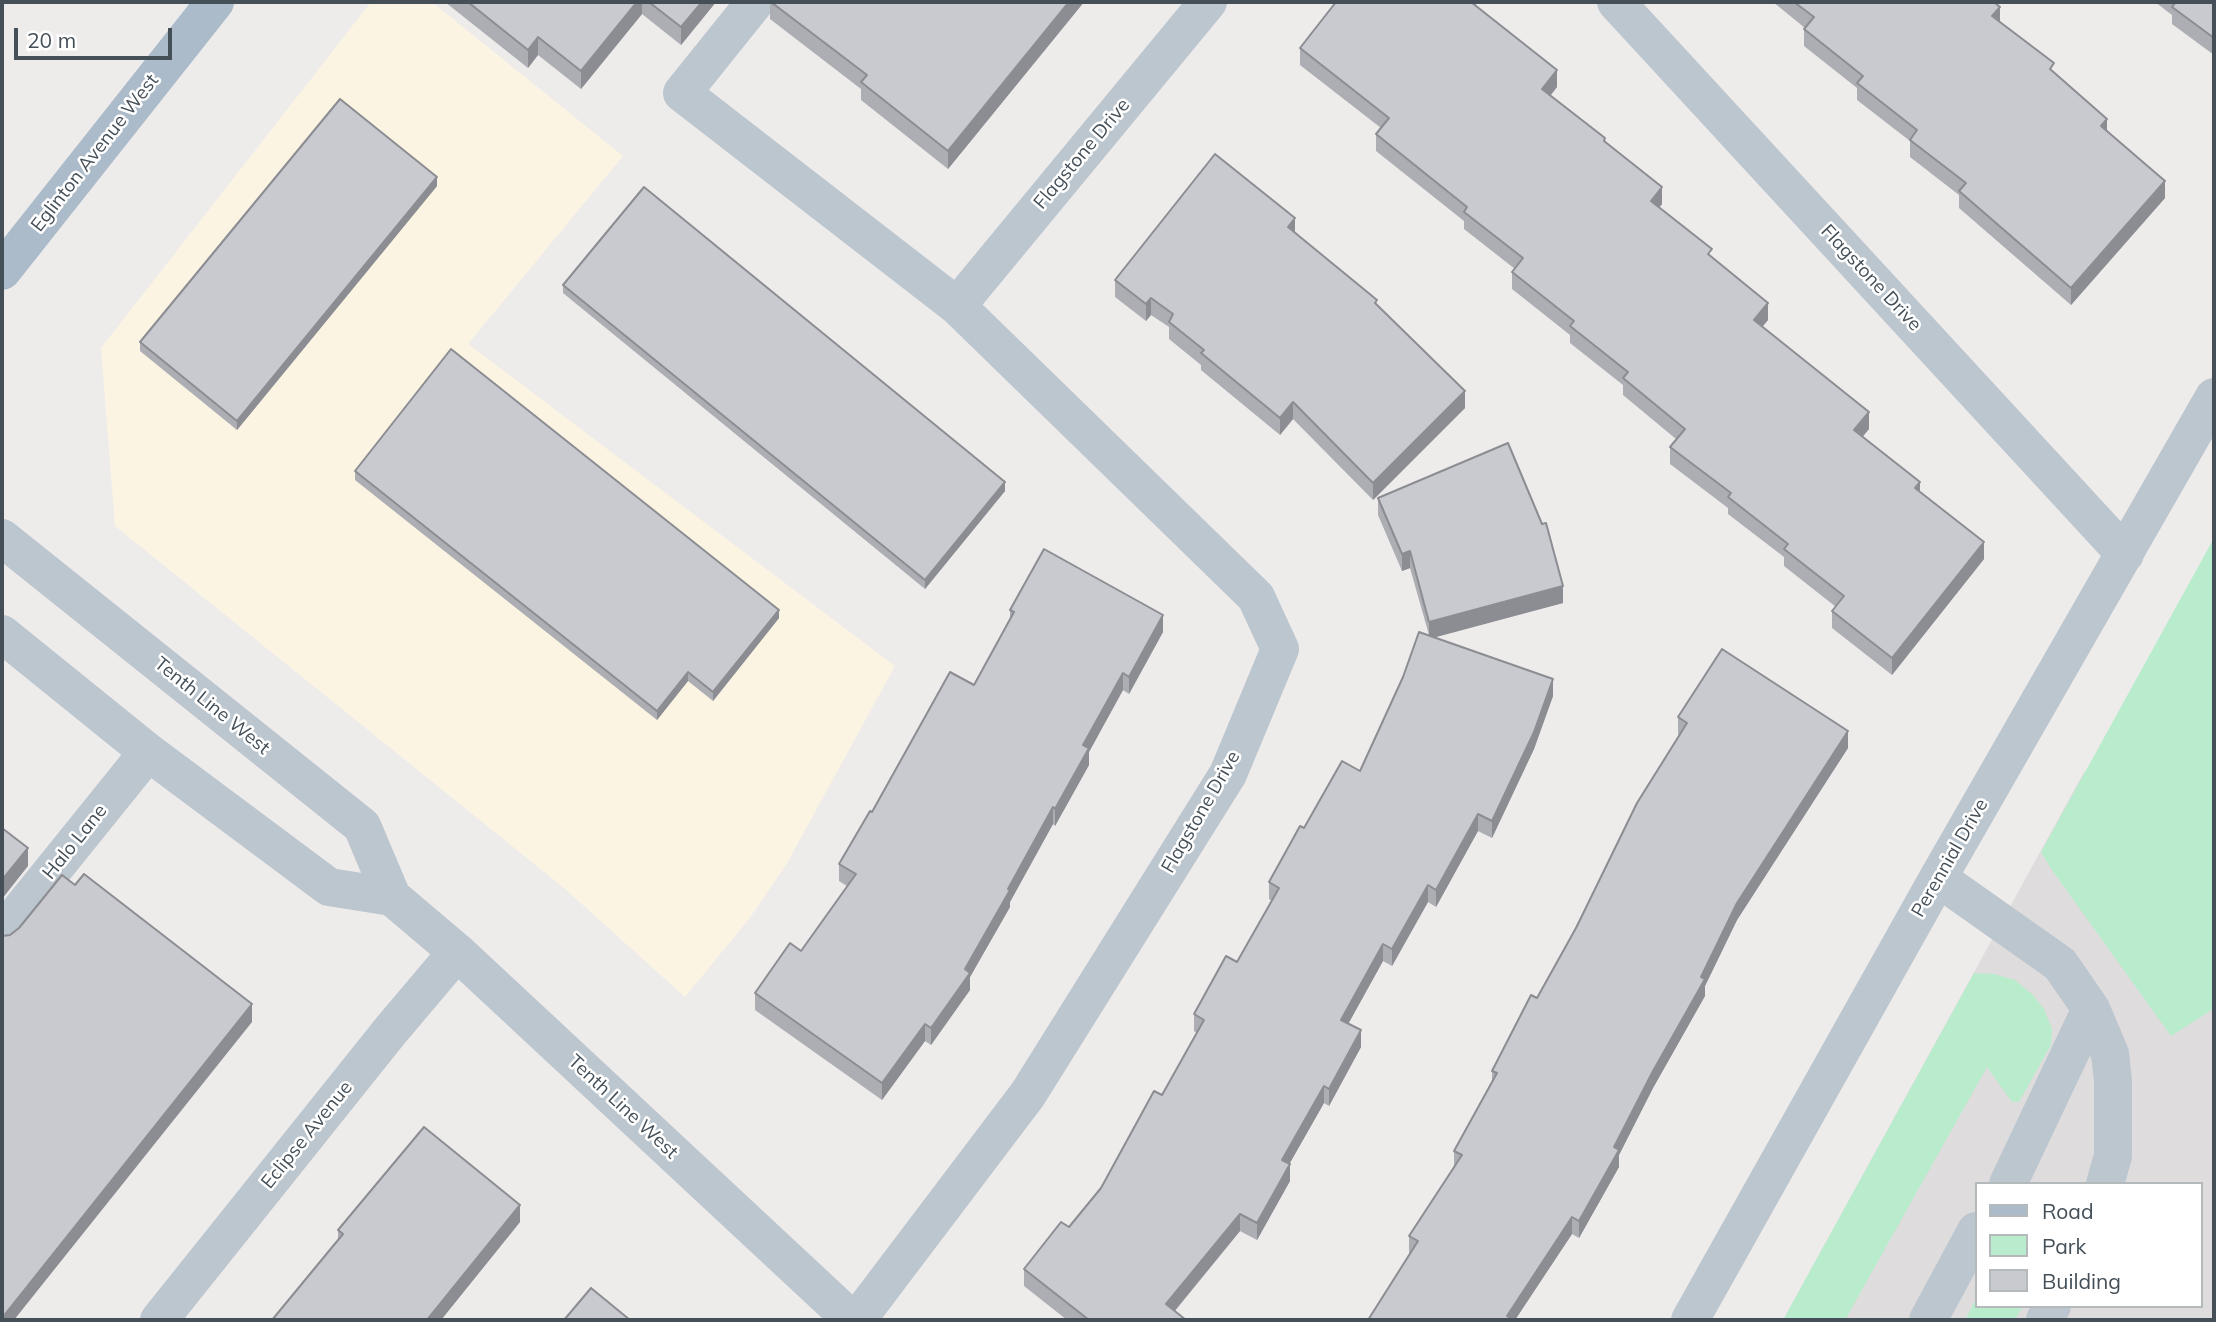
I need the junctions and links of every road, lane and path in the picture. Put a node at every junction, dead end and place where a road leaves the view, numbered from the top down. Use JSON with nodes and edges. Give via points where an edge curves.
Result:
{"nodes":[{"id":1,"x":215,"y":2,"type":"edge"},
{"id":2,"x":755,"y":2,"type":"edge"},
{"id":3,"x":1208,"y":2,"type":"edge"},
{"id":4,"x":1616,"y":2,"type":"edge"},
{"id":5,"x":2,"y":271,"type":"edge"},
{"id":6,"x":957,"y":306,"type":"junction"},
{"id":7,"x":2214,"y":397,"type":"edge"},
{"id":8,"x":2,"y":538,"type":"edge"},
{"id":9,"x":2125,"y":554,"type":"junction"},
{"id":10,"x":2,"y":634,"type":"edge"},
{"id":11,"x":148,"y":752,"type":"junction"},
{"id":12,"x":1938,"y":878,"type":"junction"},
{"id":13,"x":392,"y":897,"type":"junction"},
{"id":14,"x":2,"y":933,"type":"edge"},
{"id":15,"x":457,"y":952,"type":"junction"},
{"id":16,"x":2091,"y":1009,"type":"junction"},
{"id":17,"x":2009,"y":1182,"type":"edge"},
{"id":18,"x":2106,"y":1182,"type":"edge"},
{"id":19,"x":1974,"y":1235,"type":"edge"},
{"id":20,"x":159,"y":1320,"type":"edge"},
{"id":21,"x":855,"y":1320,"type":"edge"},
{"id":22,"x":1689,"y":1320,"type":"edge"},
{"id":23,"x":1928,"y":1320,"type":"edge"}],
"edges":[{"from":1,"to":5,"type":"main road","name":"Eglinton Avenue West"},
{"from":2,"to":6,"type":"street","name":"Flagstone Drive","via":[[682,93]]},
{"from":3,"to":6,"type":"street","name":"Flagstone Drive"},
{"from":4,"to":9,"type":"street","name":"Flagstone Drive"},
{"from":6,"to":21,"type":"street","name":"Flagstone Drive","via":[[1256,597],[1280,649],[1228,774],[1028,1094]]},
{"from":7,"to":9,"type":"street","name":"Perennial Drive"},
{"from":8,"to":13,"type":"street","name":"Tenth Line West","via":[[362,826]]},
{"from":9,"to":12,"type":"street","name":"Perennial Drive"},
{"from":10,"to":11,"type":"street"},
{"from":11,"to":13,"type":"street","via":[[329,887]]},
{"from":11,"to":14,"type":"street","name":"Halo Lane"},
{"from":12,"to":16,"type":"street","via":[[2060,964]]},
{"from":12,"to":22,"type":"street","name":"Perennial Drive"},
{"from":13,"to":15,"type":"street","name":"Tenth Line West"},
{"from":15,"to":20,"type":"street","name":"Eclipse Avenue"},
{"from":15,"to":21,"type":"street","name":"Tenth Line West"},
{"from":16,"to":17,"type":"street"},
{"from":16,"to":18,"type":"street","via":[[2110,1054],[2113,1081],[2113,1156]]},
{"from":19,"to":23,"type":"street"}]}
